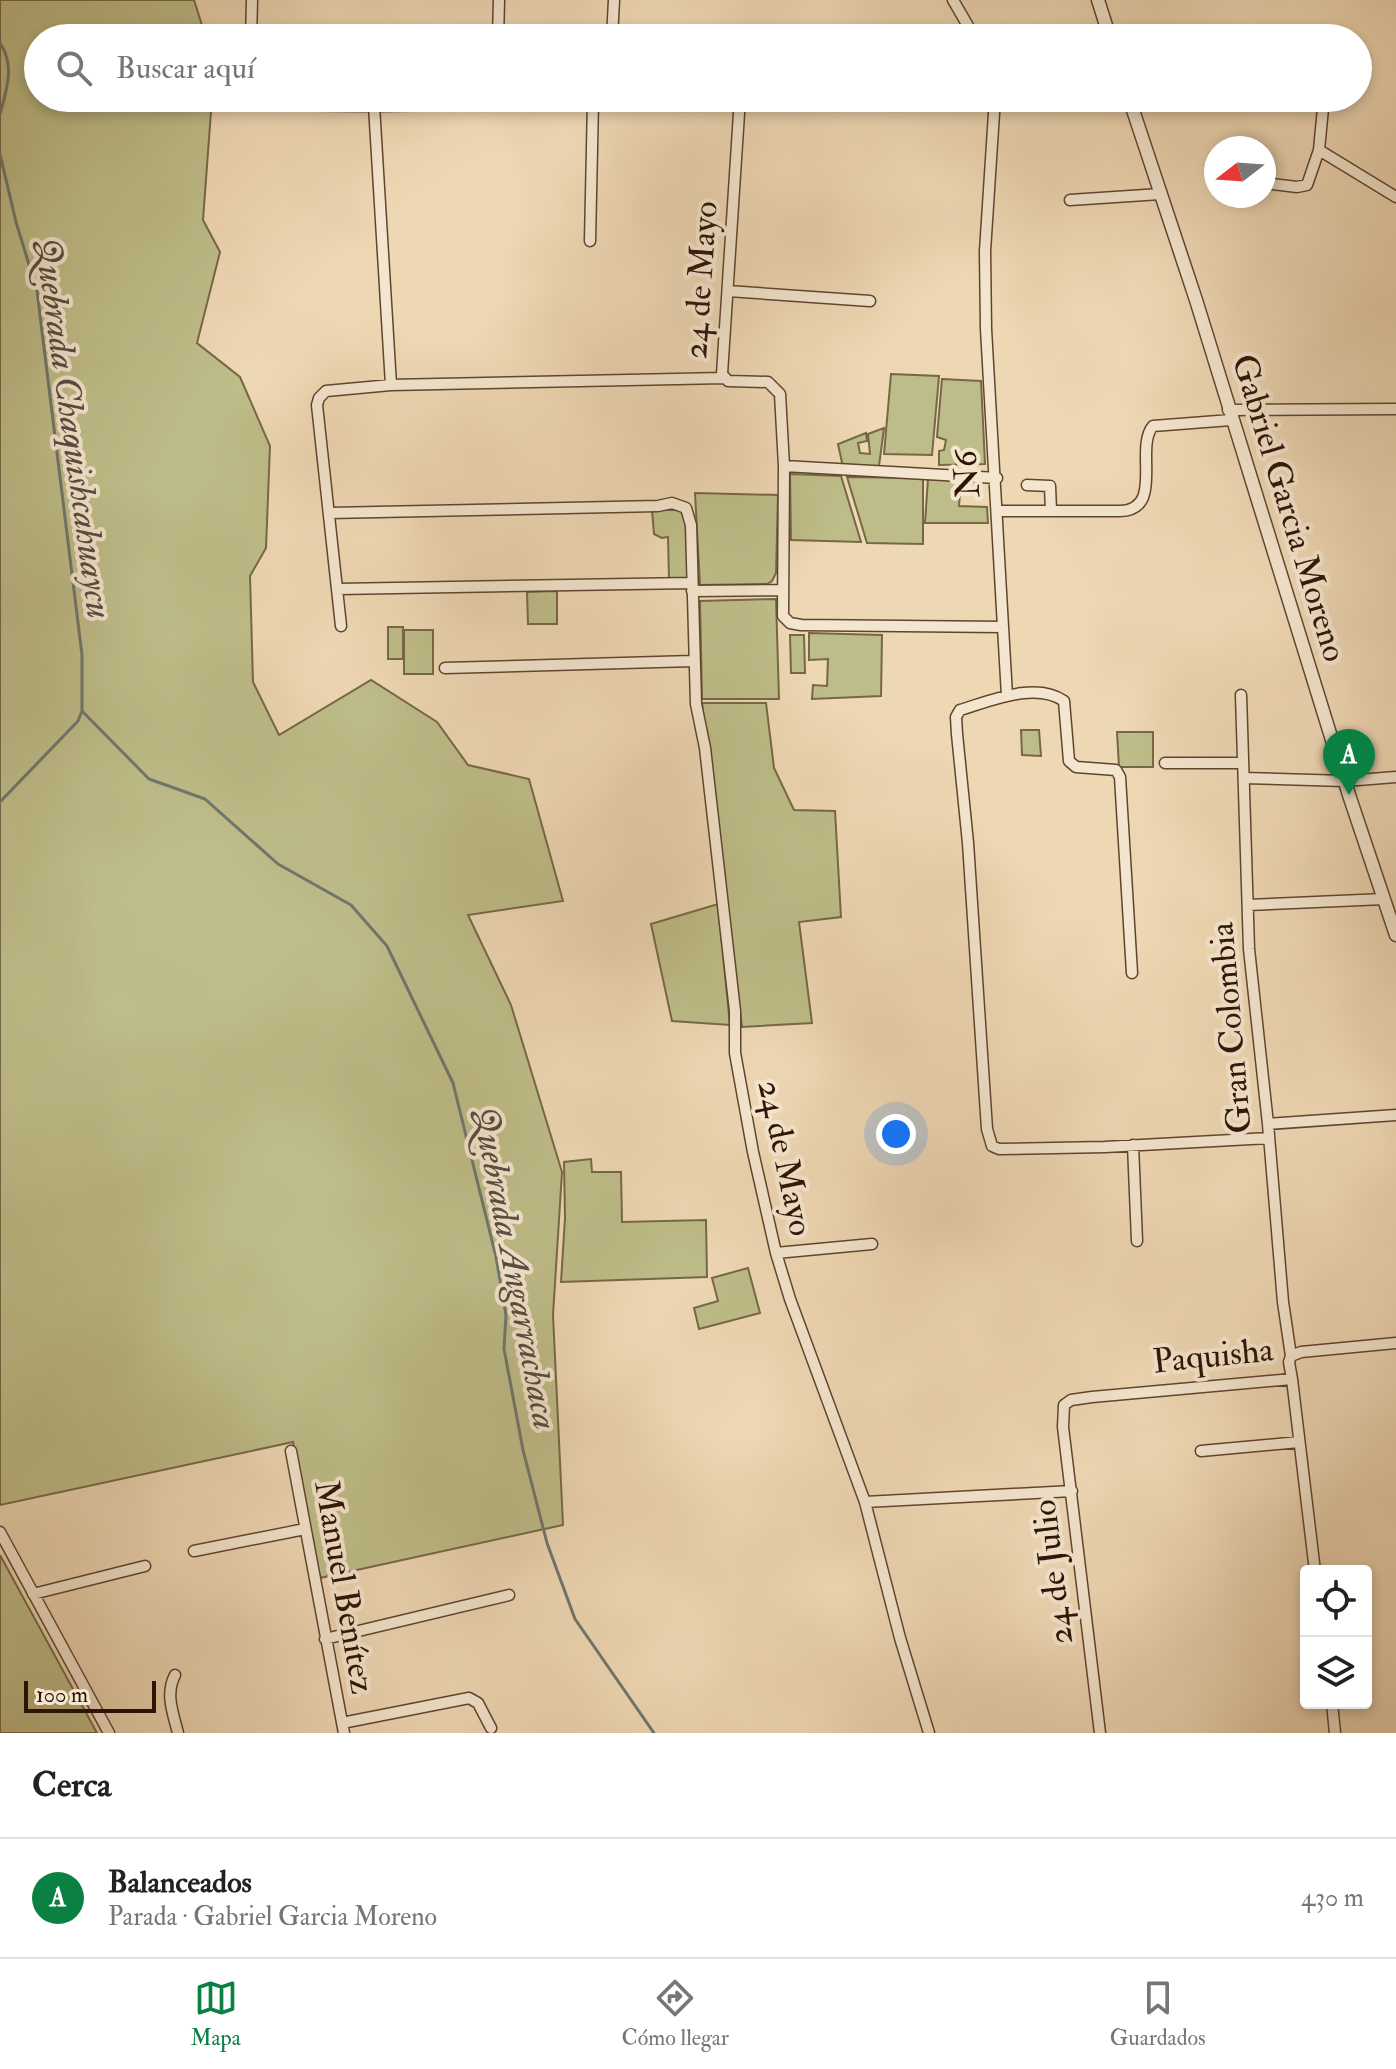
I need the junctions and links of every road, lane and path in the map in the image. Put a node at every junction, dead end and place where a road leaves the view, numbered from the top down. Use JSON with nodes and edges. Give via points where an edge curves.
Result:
{"nodes":[{"id":1,"x":252,"y":0,"type":"edge"},
{"id":2,"x":499,"y":0,"type":"edge"},
{"id":3,"x":614,"y":0,"type":"edge"},
{"id":4,"x":953,"y":0,"type":"edge"},
{"id":5,"x":1098,"y":0,"type":"edge"},
{"id":6,"x":251,"y":24,"type":"edge"},
{"id":7,"x":498,"y":24,"type":"edge"},
{"id":8,"x":613,"y":24,"type":"edge"},
{"id":9,"x":967,"y":24,"type":"edge"},
{"id":10,"x":1106,"y":24,"type":"edge"},
{"id":11,"x":374,"y":112,"type":"edge"},
{"id":12,"x":593,"y":112,"type":"edge"},
{"id":13,"x":739,"y":112,"type":"edge"},
{"id":14,"x":994,"y":112,"type":"edge"},
{"id":15,"x":1134,"y":112,"type":"edge"},
{"id":16,"x":1323,"y":112,"type":"edge"},
{"id":17,"x":1319,"y":150,"type":"junction"},
{"id":18,"x":1276,"y":184,"type":"edge"},
{"id":19,"x":1160,"y":194,"type":"junction"},
{"id":20,"x":1396,"y":197,"type":"edge"},
{"id":21,"x":1070,"y":200,"type":"dead end"},
{"id":22,"x":590,"y":241,"type":"dead end"},
{"id":23,"x":728,"y":291,"type":"junction"},
{"id":24,"x":870,"y":301,"type":"dead end"},
{"id":25,"x":724,"y":378,"type":"junction"},
{"id":26,"x":391,"y":385,"type":"junction"},
{"id":27,"x":1396,"y":409,"type":"edge"},
{"id":28,"x":1229,"y":415,"type":"junction"},
{"id":29,"x":784,"y":466,"type":"junction"},
{"id":30,"x":997,"y":478,"type":"junction"},
{"id":31,"x":1027,"y":485,"type":"dead end"},
{"id":32,"x":998,"y":511,"type":"junction"},
{"id":33,"x":1051,"y":511,"type":"junction"},
{"id":34,"x":329,"y":513,"type":"junction"},
{"id":35,"x":692,"y":583,"type":"junction"},
{"id":36,"x":338,"y":589,"type":"junction"},
{"id":37,"x":782,"y":590,"type":"junction"},
{"id":38,"x":341,"y":626,"type":"dead end"},
{"id":39,"x":1003,"y":627,"type":"junction"},
{"id":40,"x":693,"y":661,"type":"junction"},
{"id":41,"x":445,"y":668,"type":"dead end"},
{"id":42,"x":1241,"y":695,"type":"dead end"},
{"id":43,"x":1007,"y":696,"type":"junction"},
{"id":44,"x":1165,"y":763,"type":"dead end"},
{"id":45,"x":1243,"y":763,"type":"junction"},
{"id":46,"x":1396,"y":777,"type":"edge"},
{"id":47,"x":1244,"y":778,"type":"junction"},
{"id":48,"x":1345,"y":781,"type":"junction"},
{"id":49,"x":1384,"y":899,"type":"junction"},
{"id":50,"x":1248,"y":905,"type":"junction"},
{"id":51,"x":1396,"y":935,"type":"edge"},
{"id":52,"x":1132,"y":973,"type":"dead end"},
{"id":53,"x":1396,"y":1115,"type":"edge"},
{"id":54,"x":1268,"y":1124,"type":"junction"},
{"id":55,"x":1269,"y":1138,"type":"junction"},
{"id":56,"x":1133,"y":1145,"type":"junction"},
{"id":57,"x":1137,"y":1241,"type":"dead end"},
{"id":58,"x":872,"y":1244,"type":"dead end"},
{"id":59,"x":776,"y":1253,"type":"junction"},
{"id":60,"x":1396,"y":1343,"type":"edge"},
{"id":61,"x":1291,"y":1356,"type":"junction"},
{"id":62,"x":1292,"y":1379,"type":"junction"},
{"id":63,"x":1064,"y":1405,"type":"joint"},
{"id":64,"x":1299,"y":1442,"type":"junction"},
{"id":65,"x":291,"y":1451,"type":"dead end"},
{"id":66,"x":1201,"y":1451,"type":"dead end"},
{"id":67,"x":1072,"y":1491,"type":"junction"},
{"id":68,"x":865,"y":1502,"type":"junction"},
{"id":69,"x":305,"y":1529,"type":"junction"},
{"id":70,"x":0,"y":1532,"type":"edge"},
{"id":71,"x":194,"y":1551,"type":"dead end"},
{"id":72,"x":1314,"y":1565,"type":"edge"},
{"id":73,"x":145,"y":1566,"type":"dead end"},
{"id":74,"x":33,"y":1594,"type":"junction"},
{"id":75,"x":509,"y":1595,"type":"dead end"},
{"id":76,"x":325,"y":1639,"type":"junction"},
{"id":77,"x":175,"y":1675,"type":"dead end"},
{"id":78,"x":1333,"y":1709,"type":"edge"},
{"id":79,"x":343,"y":1728,"type":"edge"},
{"id":80,"x":491,"y":1728,"type":"dead end"},
{"id":81,"x":109,"y":1733,"type":"edge"},
{"id":82,"x":178,"y":1733,"type":"edge"},
{"id":83,"x":929,"y":1733,"type":"edge"},
{"id":84,"x":1100,"y":1733,"type":"edge"},
{"id":85,"x":1335,"y":1733,"type":"edge"}],
"edges":[{"from":1,"to":6,"type":"street"},
{"from":2,"to":7,"type":"street"},
{"from":3,"to":8,"type":"street"},
{"from":4,"to":9,"type":"street"},
{"from":5,"to":10,"type":"street"},
{"from":11,"to":26,"type":"street"},
{"from":12,"to":22,"type":"street"},
{"from":13,"to":23,"type":"street","name":"24 de Mayo"},
{"from":14,"to":30,"type":"street","name":"N6","via":[[985,251]]},
{"from":15,"to":19,"type":"street","name":"Gabriel Garcia Moreno"},
{"from":16,"to":17,"type":"street"},
{"from":17,"to":18,"type":"street","via":[[1307,185]]},
{"from":17,"to":20,"type":"street"},
{"from":19,"to":21,"type":"street"},
{"from":19,"to":28,"type":"street","name":"Gabriel Garcia Moreno"},
{"from":23,"to":24,"type":"street"},
{"from":23,"to":25,"type":"street","name":"24 de Mayo"},
{"from":25,"to":26,"type":"street"},
{"from":25,"to":29,"type":"street","name":"24 de Mayo","via":[[768,382],[778,389]]},
{"from":26,"to":34,"type":"street","via":[[326,391],[319,398]]},
{"from":27,"to":28,"type":"street"},
{"from":28,"to":33,"type":"street","via":[[1153,426],[1147,435],[1143,499],[1133,509]]},
{"from":28,"to":48,"type":"street","name":"Gabriel Garcia Moreno"},
{"from":29,"to":30,"type":"street"},
{"from":29,"to":37,"type":"street"},
{"from":30,"to":32,"type":"street","name":"N6"},
{"from":31,"to":33,"type":"street","via":[[1050,486]]},
{"from":32,"to":33,"type":"street"},
{"from":32,"to":39,"type":"street","name":"N6"},
{"from":34,"to":35,"type":"street","name":"24 de Mayo","via":[[672,503],[686,508],[690,519]]},
{"from":34,"to":36,"type":"street"},
{"from":35,"to":36,"type":"street"},
{"from":35,"to":37,"type":"street"},
{"from":35,"to":40,"type":"street","name":"24 de Mayo"},
{"from":36,"to":38,"type":"street"},
{"from":37,"to":39,"type":"street","via":[[785,619],[801,625]]},
{"from":39,"to":43,"type":"street","name":"N6"},
{"from":40,"to":41,"type":"street"},
{"from":40,"to":59,"type":"street","name":"24 de Mayo","via":[[735,1011],[735,1053]]},
{"from":42,"to":45,"type":"street","name":"Gran Colombia"},
{"from":43,"to":52,"type":"street","via":[[1036,693],[1064,701],[1069,761],[1076,767],[1110,768],[1120,777]]},
{"from":43,"to":56,"type":"street","via":[[960,710],[956,717],[988,1140],[999,1149]]},
{"from":44,"to":45,"type":"street"},
{"from":45,"to":47,"type":"street","name":"Gran Colombia"},
{"from":46,"to":48,"type":"street"},
{"from":47,"to":48,"type":"street"},
{"from":47,"to":50,"type":"street","name":"Gran Colombia"},
{"from":48,"to":49,"type":"street","name":"Gabriel Garcia Moreno"},
{"from":49,"to":50,"type":"street"},
{"from":49,"to":51,"type":"street","name":"Gabriel Garcia Moreno"},
{"from":50,"to":54,"type":"street","name":"Gran Colombia"},
{"from":53,"to":54,"type":"street"},
{"from":54,"to":55,"type":"street","name":"Gran Colombia"},
{"from":55,"to":56,"type":"street"},
{"from":55,"to":61,"type":"street","name":"Gran Colombia"},
{"from":56,"to":57,"type":"street"},
{"from":58,"to":59,"type":"street"},
{"from":59,"to":68,"type":"street","name":"24 de Mayo"},
{"from":60,"to":61,"type":"street","name":"Paquisha"},
{"from":61,"to":62,"type":"street","name":"Paquisha"},
{"from":62,"to":63,"type":"street","name":"Paquisha","via":[[1092,1397]]},
{"from":62,"to":64,"type":"street"},
{"from":63,"to":67,"type":"street","name":"24 de Julio"},
{"from":64,"to":66,"type":"street"},
{"from":64,"to":72,"type":"street"},
{"from":65,"to":69,"type":"street","name":"Manuel Benítez"},
{"from":67,"to":68,"type":"street"},
{"from":67,"to":84,"type":"street","name":"24 de Julio"},
{"from":68,"to":83,"type":"street","name":"24 de Mayo"},
{"from":69,"to":71,"type":"street"},
{"from":69,"to":76,"type":"street","name":"Manuel Benítez"},
{"from":70,"to":74,"type":"street"},
{"from":73,"to":74,"type":"street"},
{"from":74,"to":81,"type":"street"},
{"from":75,"to":76,"type":"street"},
{"from":76,"to":79,"type":"street","name":"Manuel Benítez"},
{"from":77,"to":82,"type":"street","via":[[169,1695]]},
{"from":78,"to":85,"type":"street"},
{"from":79,"to":80,"type":"street","via":[[469,1698],[478,1703]]}]}
